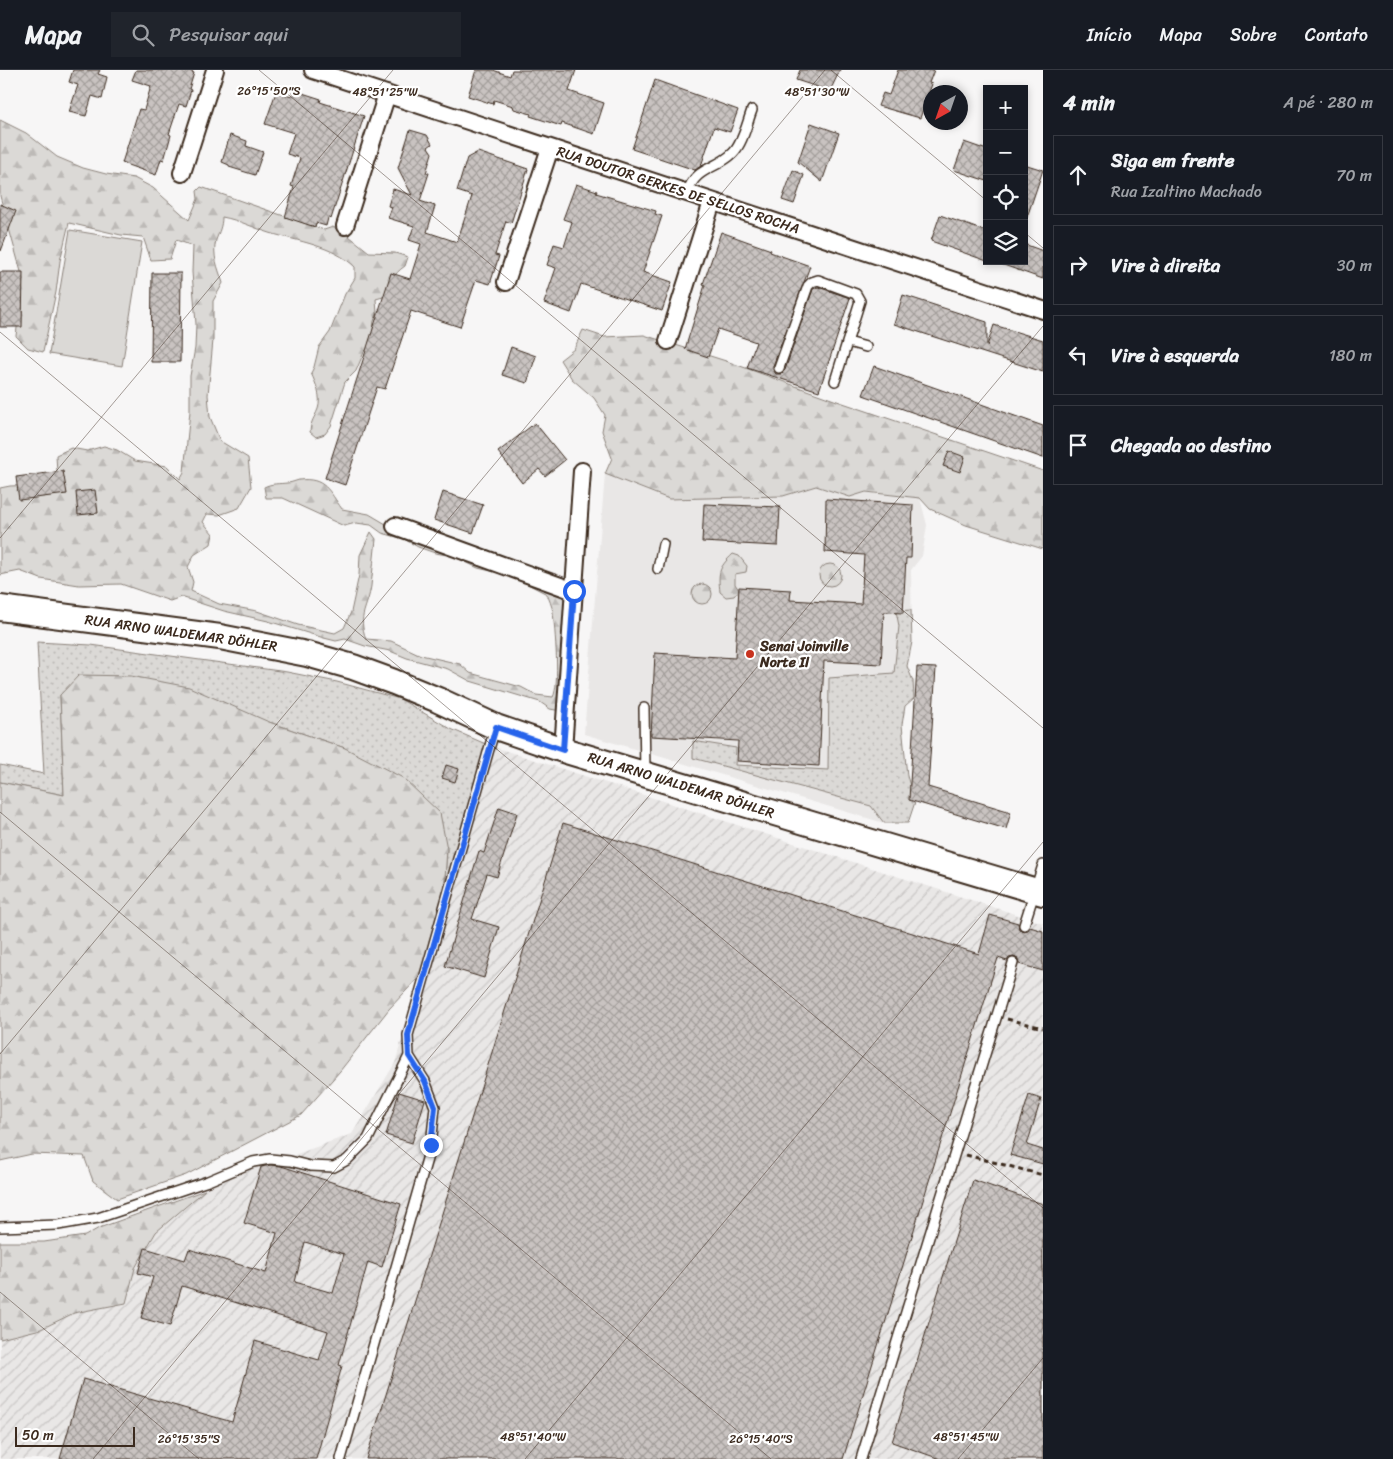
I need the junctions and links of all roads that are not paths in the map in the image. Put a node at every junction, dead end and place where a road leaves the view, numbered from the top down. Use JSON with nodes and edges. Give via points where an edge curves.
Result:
{"nodes":[{"id":1,"x":215,"y":70,"type":"edge"},
{"id":2,"x":313,"y":70,"type":"edge"},
{"id":3,"x":387,"y":94,"type":"junction"},
{"id":4,"x":752,"y":110,"type":"dead end"},
{"id":5,"x":550,"y":148,"type":"junction"},
{"id":6,"x":182,"y":173,"type":"dead end"},
{"id":7,"x":687,"y":193,"type":"junction"},
{"id":8,"x":712,"y":202,"type":"junction"},
{"id":9,"x":345,"y":226,"type":"dead end"},
{"id":10,"x":506,"y":282,"type":"dead end"},
{"id":11,"x":1043,"y":310,"type":"edge"},
{"id":12,"x":668,"y":342,"type":"dead end"},
{"id":13,"x":848,"y":342,"type":"junction"},
{"id":14,"x":866,"y":347,"type":"dead end"},
{"id":15,"x":779,"y":368,"type":"dead end"},
{"id":16,"x":835,"y":380,"type":"dead end"},
{"id":17,"x":582,"y":470,"type":"dead end"},
{"id":18,"x":395,"y":526,"type":"dead end"},
{"id":19,"x":662,"y":544,"type":"dead end"},
{"id":20,"x":658,"y":569,"type":"dead end"},
{"id":21,"x":574,"y":591,"type":"junction"},
{"id":22,"x":0,"y":608,"type":"edge"},
{"id":23,"x":644,"y":708,"type":"dead end"},
{"id":24,"x":496,"y":727,"type":"junction"},
{"id":25,"x":563,"y":750,"type":"junction"},
{"id":26,"x":645,"y":775,"type":"junction"},
{"id":27,"x":1043,"y":864,"type":"edge"},
{"id":28,"x":1039,"y":892,"type":"edge"},
{"id":29,"x":1024,"y":925,"type":"dead end"},
{"id":30,"x":1013,"y":962,"type":"dead end"},
{"id":31,"x":409,"y":1056,"type":"junction"},
{"id":32,"x":0,"y":1227,"type":"edge"},
{"id":33,"x":341,"y":1459,"type":"edge"},
{"id":34,"x":861,"y":1459,"type":"edge"}],
"edges":[{"from":1,"to":6,"type":"street"},
{"from":2,"to":3,"type":"street","name":"RUA DOUTOR GERKES DE SELLOS ROCHA"},
{"from":3,"to":5,"type":"street","name":"RUA DOUTOR GERKES DE SELLOS ROCHA"},
{"from":3,"to":9,"type":"street"},
{"from":4,"to":7,"type":"lane","via":[[734,152],[694,178]]},
{"from":5,"to":7,"type":"street","name":"RUA DOUTOR GERKES DE SELLOS ROCHA"},
{"from":5,"to":10,"type":"street"},
{"from":7,"to":8,"type":"street","name":"RUA DOUTOR GERKES DE SELLOS ROCHA"},
{"from":8,"to":11,"type":"street","name":"RUA DOUTOR GERKES DE SELLOS ROCHA"},
{"from":8,"to":12,"type":"street"},
{"from":13,"to":14,"type":"lane"},
{"from":13,"to":15,"type":"lane","via":[[860,298],[818,280],[812,282]]},
{"from":13,"to":16,"type":"lane"},
{"from":17,"to":21,"type":"street"},
{"from":18,"to":21,"type":"street"},
{"from":19,"to":20,"type":"lane"},
{"from":21,"to":25,"type":"street"},
{"from":22,"to":24,"type":"main road","name":"RUA ARNO WALDEMAR DÖHLER","via":[[220,637],[308,654],[394,682]]},
{"from":23,"to":26,"type":"lane"},
{"from":24,"to":25,"type":"main road","name":"RUA ARNO WALDEMAR DÖHLER"},
{"from":24,"to":31,"type":"lane","via":[[408,1035]]},
{"from":25,"to":26,"type":"main road","name":"RUA ARNO WALDEMAR DÖHLER"},
{"from":26,"to":28,"type":"main road","name":"RUA ARNO WALDEMAR DÖHLER"},
{"from":27,"to":28,"type":"lane"},
{"from":28,"to":29,"type":"lane"},
{"from":30,"to":34,"type":"lane"},
{"from":31,"to":32,"type":"lane","via":[[368,1139],[347,1160],[334,1167],[310,1166],[290,1160],[253,1162],[98,1218],[58,1225]]},
{"from":31,"to":33,"type":"lane","via":[[425,1081],[435,1107],[431,1145]]}]}
